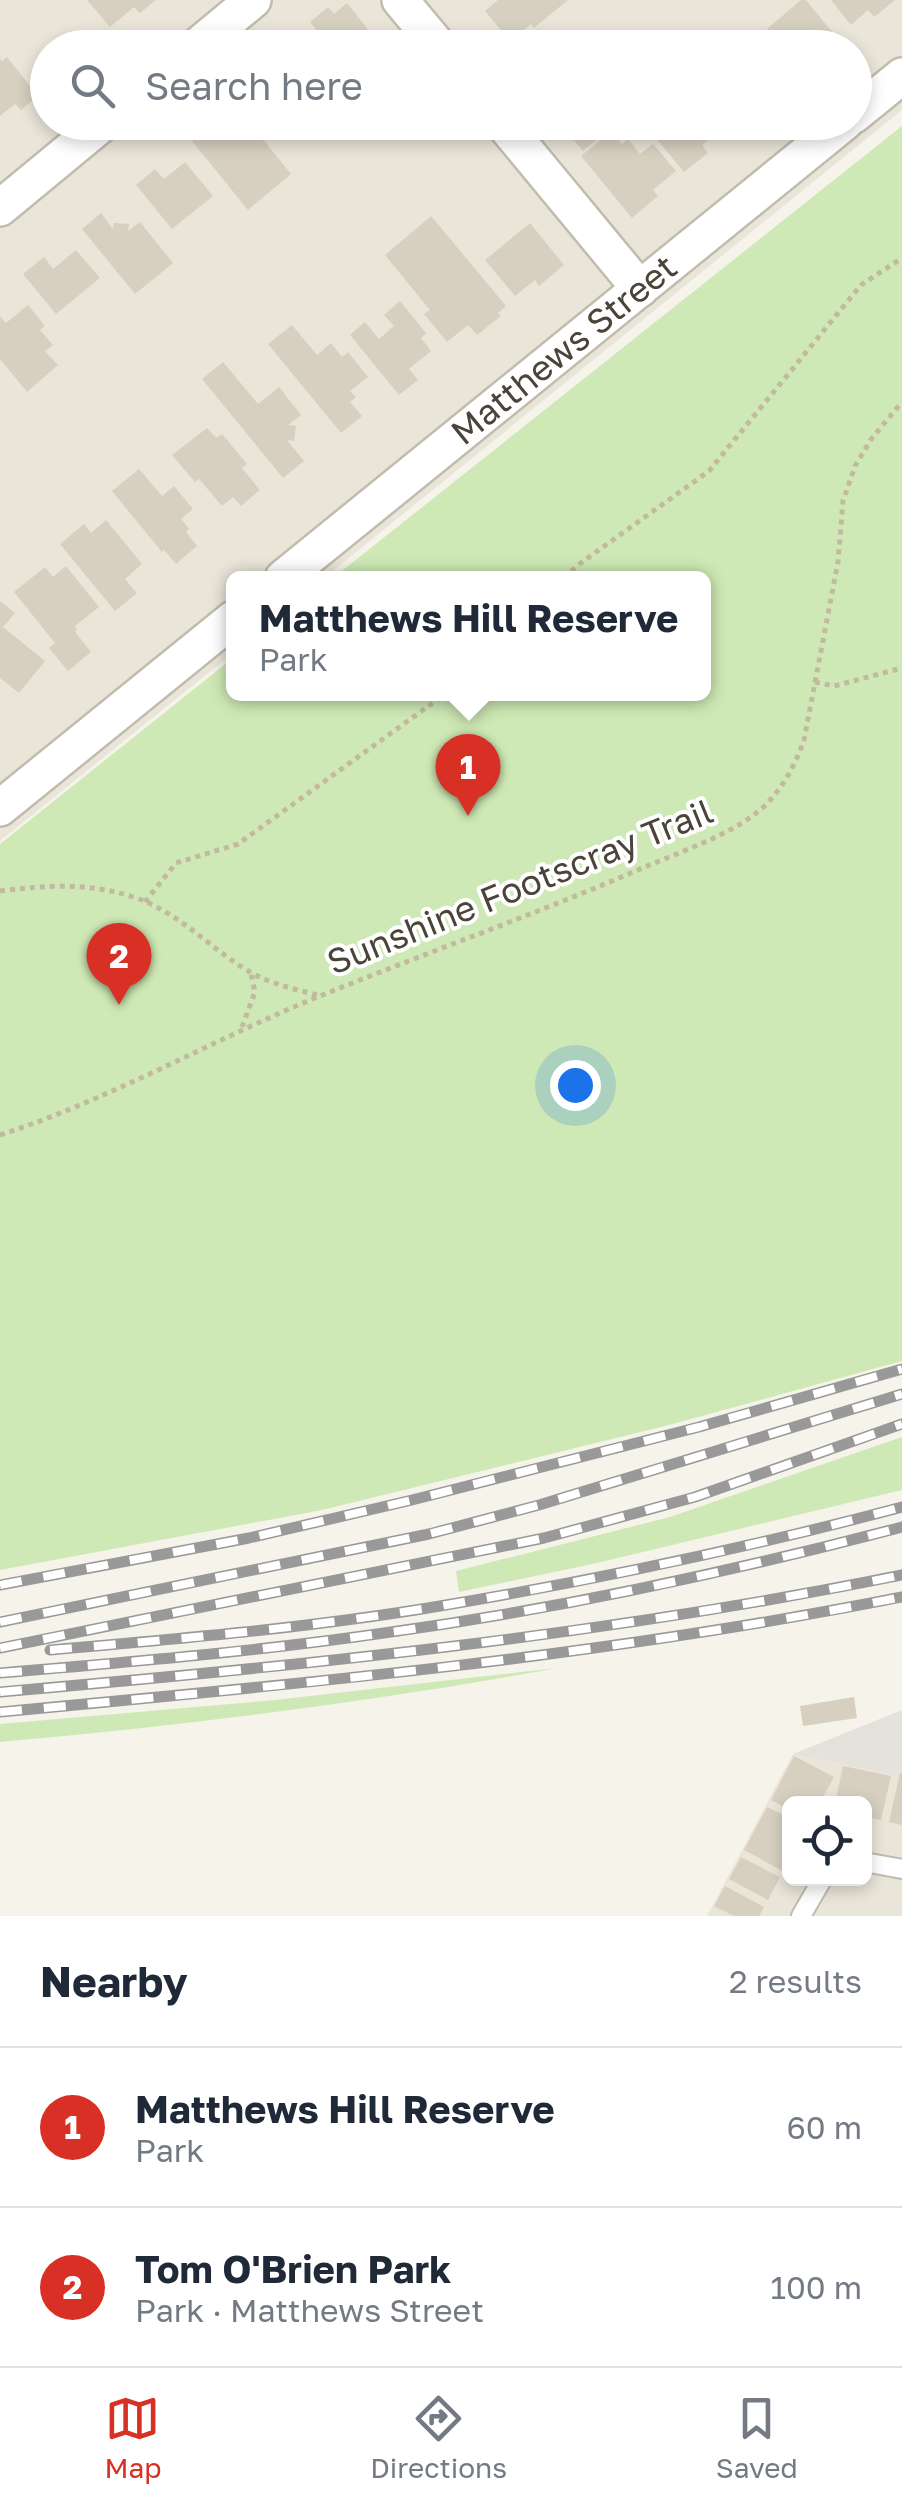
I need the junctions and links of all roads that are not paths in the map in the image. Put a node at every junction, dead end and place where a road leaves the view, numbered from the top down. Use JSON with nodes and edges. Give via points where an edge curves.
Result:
{"nodes":[{"id":1,"x":253,"y":0,"type":"edge"},
{"id":2,"x":400,"y":0,"type":"edge"},
{"id":3,"x":217,"y":30,"type":"edge"},
{"id":4,"x":425,"y":30,"type":"edge"},
{"id":5,"x":902,"y":76,"type":"edge"},
{"id":6,"x":872,"y":100,"type":"edge"},
{"id":7,"x":82,"y":140,"type":"edge"},
{"id":8,"x":517,"y":140,"type":"edge"},
{"id":9,"x":823,"y":140,"type":"edge"},
{"id":10,"x":0,"y":208,"type":"edge"},
{"id":11,"x":640,"y":289,"type":"junction"},
{"id":12,"x":293,"y":571,"type":"edge"},
{"id":13,"x":226,"y":625,"type":"edge"},
{"id":14,"x":0,"y":808,"type":"edge"},
{"id":15,"x":872,"y":1863,"type":"edge"},
{"id":16,"x":902,"y":1869,"type":"edge"},
{"id":17,"x":818,"y":1886,"type":"edge"},
{"id":18,"x":801,"y":1916,"type":"edge"}],
"edges":[{"from":1,"to":3,"type":"street"},
{"from":2,"to":4,"type":"street"},
{"from":5,"to":6,"type":"street"},
{"from":7,"to":10,"type":"street"},
{"from":8,"to":11,"type":"street"},
{"from":9,"to":11,"type":"street","name":"Matthews Street"},
{"from":11,"to":12,"type":"street","name":"Matthews Street"},
{"from":13,"to":14,"type":"street"},
{"from":15,"to":16,"type":"lane"},
{"from":17,"to":18,"type":"lane"}]}
